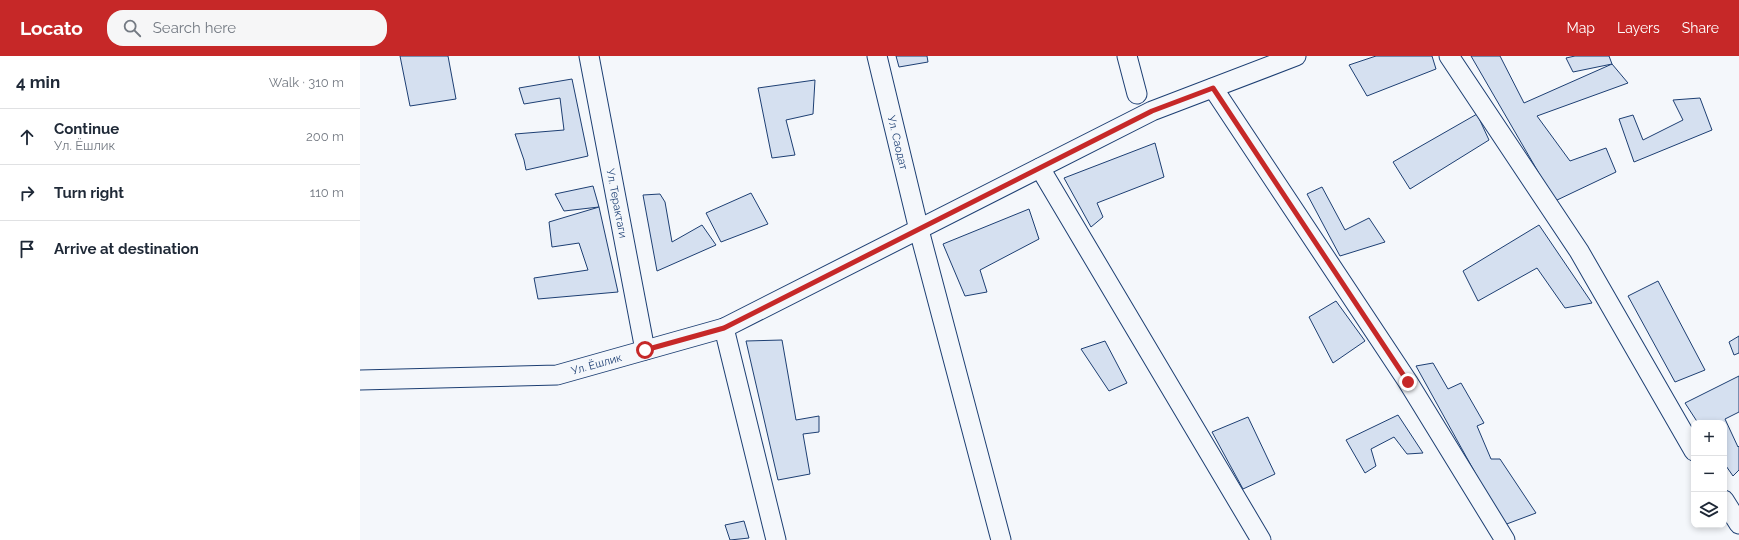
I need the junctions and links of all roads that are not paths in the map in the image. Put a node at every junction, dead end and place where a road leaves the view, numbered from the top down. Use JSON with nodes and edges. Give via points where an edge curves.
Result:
{"nodes":[{"id":1,"x":590,"y":56,"type":"edge"},
{"id":2,"x":877,"y":56,"type":"edge"},
{"id":3,"x":1127,"y":56,"type":"edge"},
{"id":4,"x":1296,"y":56,"type":"edge"},
{"id":5,"x":1449,"y":56,"type":"edge"},
{"id":6,"x":1213,"y":88,"type":"junction"},
{"id":7,"x":1137,"y":94,"type":"dead end"},
{"id":8,"x":1040,"y":168,"type":"junction"},
{"id":9,"x":919,"y":230,"type":"junction"},
{"id":10,"x":724,"y":328,"type":"junction"},
{"id":11,"x":645,"y":350,"type":"junction"},
{"id":12,"x":360,"y":380,"type":"edge"},
{"id":13,"x":1691,"y":446,"type":"edge"},
{"id":14,"x":1727,"y":505,"type":"edge"},
{"id":15,"x":1739,"y":524,"type":"edge"},
{"id":16,"x":776,"y":540,"type":"edge"},
{"id":17,"x":1001,"y":540,"type":"edge"},
{"id":18,"x":1260,"y":540,"type":"edge"},
{"id":19,"x":1505,"y":540,"type":"edge"}],
"edges":[{"from":1,"to":11,"type":"street","name":"Ул. Терактаги"},
{"from":2,"to":9,"type":"street","name":"Ул. Саодат"},
{"from":3,"to":7,"type":"street"},
{"from":4,"to":6,"type":"street","name":"Ул. Ёшлик"},
{"from":5,"to":13,"type":"street","via":[[1579,251]]},
{"from":6,"to":8,"type":"street","name":"Ул. Ёшлик","via":[[1152,111]]},
{"from":6,"to":19,"type":"street","via":[[1404,375]]},
{"from":8,"to":9,"type":"street","name":"Ул. Ёшлик"},
{"from":8,"to":18,"type":"street"},
{"from":9,"to":10,"type":"street","name":"Ул. Ёшлик"},
{"from":9,"to":17,"type":"street","name":"Ул. Саодат"},
{"from":10,"to":11,"type":"street","name":"Ул. Ёшлик"},
{"from":10,"to":16,"type":"street"},
{"from":11,"to":12,"type":"street","name":"Ул. Ёшлик","via":[[557,375]]},
{"from":14,"to":15,"type":"street"}]}
